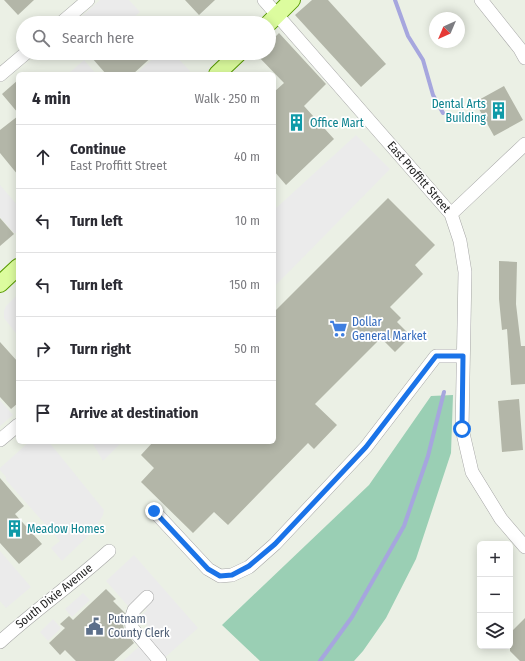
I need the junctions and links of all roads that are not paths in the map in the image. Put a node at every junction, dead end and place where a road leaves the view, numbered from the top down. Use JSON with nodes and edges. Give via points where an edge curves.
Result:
{"nodes":[{"id":1,"x":88,"y":0,"type":"edge"},
{"id":2,"x":264,"y":0,"type":"edge"},
{"id":3,"x":292,"y":0,"type":"edge"},
{"id":4,"x":481,"y":0,"type":"edge"},
{"id":5,"x":69,"y":16,"type":"edge"},
{"id":6,"x":272,"y":16,"type":"edge"},
{"id":7,"x":276,"y":16,"type":"edge"},
{"id":8,"x":276,"y":22,"type":"edge"},
{"id":9,"x":525,"y":58,"type":"edge"},
{"id":10,"x":17,"y":60,"type":"edge"},
{"id":11,"x":231,"y":60,"type":"edge"},
{"id":12,"x":219,"y":72,"type":"edge"},
{"id":13,"x":0,"y":74,"type":"edge"},
{"id":14,"x":525,"y":144,"type":"edge"},
{"id":15,"x":452,"y":214,"type":"junction"},
{"id":16,"x":16,"y":269,"type":"edge"},
{"id":17,"x":0,"y":284,"type":"edge"},
{"id":18,"x":463,"y":356,"type":"junction"},
{"id":19,"x":16,"y":427,"type":"edge"},
{"id":20,"x":0,"y":440,"type":"edge"},
{"id":21,"x":154,"y":511,"type":"dead end"},
{"id":22,"x":525,"y":547,"type":"edge"},
{"id":23,"x":109,"y":551,"type":"dead end"},
{"id":24,"x":147,"y":597,"type":"dead end"},
{"id":25,"x":0,"y":642,"type":"edge"},
{"id":26,"x":160,"y":661,"type":"edge"}],
"edges":[{"from":1,"to":5,"type":"street"},
{"from":2,"to":6,"type":"street","name":"East Proffitt Street"},
{"from":3,"to":7,"type":"main road"},
{"from":4,"to":9,"type":"street"},
{"from":8,"to":15,"type":"street","name":"East Proffitt Street"},
{"from":10,"to":13,"type":"street"},
{"from":11,"to":12,"type":"main road"},
{"from":14,"to":15,"type":"street"},
{"from":15,"to":18,"type":"street","name":"East Proffitt Street","via":[[465,272]]},
{"from":16,"to":17,"type":"main road"},
{"from":18,"to":21,"type":"street","via":[[436,356],[361,453],[275,544],[249,566],[232,575],[220,576],[208,569]]},
{"from":18,"to":22,"type":"street","name":"East Proffitt Street","via":[[462,429],[472,472],[501,519]]},
{"from":19,"to":20,"type":"street"},
{"from":23,"to":25,"type":"street","name":"South Dixie Avenue"},
{"from":24,"to":26,"type":"street","via":[[134,610],[132,628]]}]}
